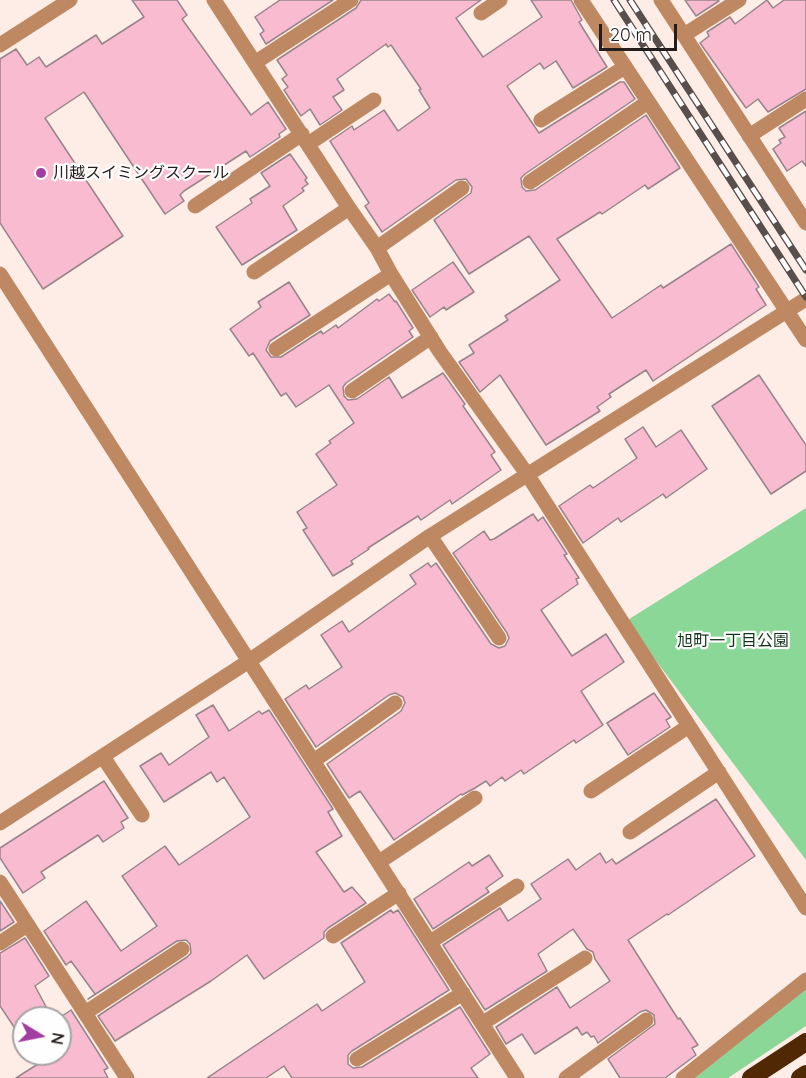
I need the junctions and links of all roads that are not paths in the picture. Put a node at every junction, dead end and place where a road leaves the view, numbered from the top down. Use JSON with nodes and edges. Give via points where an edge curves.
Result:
{"nodes":[{"id":1,"x":70,"y":0,"type":"edge"},
{"id":2,"x":214,"y":0,"type":"edge"},
{"id":3,"x":351,"y":0,"type":"edge"},
{"id":4,"x":500,"y":0,"type":"edge"},
{"id":5,"x":581,"y":0,"type":"edge"},
{"id":6,"x":661,"y":0,"type":"edge"},
{"id":7,"x":739,"y":0,"type":"edge"},
{"id":8,"x":481,"y":13,"type":"dead end"},
{"id":9,"x":684,"y":35,"type":"junction"},
{"id":10,"x":0,"y":45,"type":"edge"},
{"id":11,"x":256,"y":62,"type":"junction"},
{"id":12,"x":625,"y":67,"type":"junction"},
{"id":13,"x":806,"y":99,"type":"edge"},
{"id":14,"x":374,"y":100,"type":"dead end"},
{"id":15,"x":648,"y":102,"type":"junction"},
{"id":16,"x":540,"y":120,"type":"dead end"},
{"id":17,"x":749,"y":136,"type":"junction"},
{"id":18,"x":305,"y":139,"type":"junction"},
{"id":19,"x":530,"y":182,"type":"dead end"},
{"id":20,"x":462,"y":188,"type":"dead end"},
{"id":21,"x":195,"y":206,"type":"dead end"},
{"id":22,"x":349,"y":208,"type":"junction"},
{"id":23,"x":806,"y":223,"type":"edge"},
{"id":24,"x":377,"y":248,"type":"junction"},
{"id":25,"x":254,"y":272,"type":"dead end"},
{"id":26,"x":0,"y":274,"type":"edge"},
{"id":27,"x":391,"y":274,"type":"junction"},
{"id":28,"x":806,"y":299,"type":"edge"},
{"id":29,"x":787,"y":312,"type":"junction"},
{"id":30,"x":431,"y":337,"type":"junction"},
{"id":31,"x":806,"y":340,"type":"edge"},
{"id":32,"x":276,"y":349,"type":"dead end"},
{"id":33,"x":352,"y":391,"type":"dead end"},
{"id":34,"x":527,"y":474,"type":"junction"},
{"id":35,"x":430,"y":536,"type":"junction"},
{"id":36,"x":499,"y":638,"type":"dead end"},
{"id":37,"x":249,"y":661,"type":"junction"},
{"id":38,"x":395,"y":703,"type":"dead end"},
{"id":39,"x":689,"y":726,"type":"junction"},
{"id":40,"x":104,"y":757,"type":"junction"},
{"id":41,"x":315,"y":760,"type":"junction"},
{"id":42,"x":718,"y":772,"type":"junction"},
{"id":43,"x":591,"y":791,"type":"dead end"},
{"id":44,"x":475,"y":798,"type":"dead end"},
{"id":45,"x":142,"y":814,"type":"dead end"},
{"id":46,"x":0,"y":823,"type":"edge"},
{"id":47,"x":630,"y":832,"type":"dead end"},
{"id":48,"x":379,"y":862,"type":"junction"},
{"id":49,"x":0,"y":882,"type":"edge"},
{"id":50,"x":517,"y":886,"type":"dead end"},
{"id":51,"x":399,"y":892,"type":"junction"},
{"id":52,"x":806,"y":908,"type":"edge"},
{"id":53,"x":27,"y":925,"type":"junction"},
{"id":54,"x":333,"y":936,"type":"dead end"},
{"id":55,"x":430,"y":942,"type":"junction"},
{"id":56,"x":0,"y":943,"type":"edge"},
{"id":57,"x":182,"y":949,"type":"dead end"},
{"id":58,"x":585,"y":958,"type":"dead end"},
{"id":59,"x":806,"y":980,"type":"edge"},
{"id":60,"x":463,"y":993,"type":"junction"},
{"id":61,"x":85,"y":1013,"type":"junction"},
{"id":62,"x":646,"y":1020,"type":"dead end"},
{"id":63,"x":483,"y":1023,"type":"junction"},
{"id":64,"x":806,"y":1042,"type":"edge"},
{"id":65,"x":357,"y":1059,"type":"dead end"},
{"id":66,"x":806,"y":1074,"type":"edge"},
{"id":67,"x":512,"y":1076,"type":"edge"},
{"id":68,"x":128,"y":1078,"type":"edge"},
{"id":69,"x":566,"y":1078,"type":"edge"},
{"id":70,"x":683,"y":1078,"type":"edge"},
{"id":71,"x":751,"y":1078,"type":"edge"},
{"id":72,"x":800,"y":1078,"type":"edge"}],
"edges":[{"from":1,"to":10,"type":"street"},
{"from":2,"to":11,"type":"street"},
{"from":3,"to":11,"type":"street"},
{"from":4,"to":8,"type":"street"},
{"from":5,"to":12,"type":"street"},
{"from":6,"to":9,"type":"street"},
{"from":7,"to":9,"type":"street"},
{"from":9,"to":17,"type":"street"},
{"from":11,"to":18,"type":"street"},
{"from":12,"to":15,"type":"street"},
{"from":12,"to":16,"type":"street"},
{"from":13,"to":17,"type":"street"},
{"from":14,"to":18,"type":"street"},
{"from":15,"to":19,"type":"street"},
{"from":15,"to":29,"type":"street"},
{"from":17,"to":23,"type":"street"},
{"from":18,"to":21,"type":"street"},
{"from":18,"to":22,"type":"street"},
{"from":20,"to":24,"type":"street"},
{"from":22,"to":24,"type":"street"},
{"from":22,"to":25,"type":"street"},
{"from":24,"to":27,"type":"street"},
{"from":26,"to":37,"type":"street"},
{"from":27,"to":30,"type":"street"},
{"from":27,"to":32,"type":"street"},
{"from":28,"to":29,"type":"street"},
{"from":29,"to":31,"type":"street"},
{"from":29,"to":34,"type":"street"},
{"from":30,"to":33,"type":"street"},
{"from":30,"to":34,"type":"street"},
{"from":34,"to":35,"type":"street"},
{"from":34,"to":39,"type":"street"},
{"from":35,"to":36,"type":"street"},
{"from":35,"to":37,"type":"street"},
{"from":37,"to":40,"type":"street"},
{"from":37,"to":41,"type":"street"},
{"from":38,"to":41,"type":"street"},
{"from":39,"to":42,"type":"street"},
{"from":39,"to":43,"type":"street"},
{"from":40,"to":45,"type":"street"},
{"from":40,"to":46,"type":"street"},
{"from":41,"to":48,"type":"street"},
{"from":42,"to":47,"type":"street"},
{"from":42,"to":52,"type":"street"},
{"from":44,"to":48,"type":"street"},
{"from":48,"to":51,"type":"street"},
{"from":49,"to":53,"type":"street"},
{"from":50,"to":55,"type":"street"},
{"from":51,"to":54,"type":"street"},
{"from":51,"to":55,"type":"street"},
{"from":53,"to":56,"type":"street"},
{"from":53,"to":61,"type":"street"},
{"from":55,"to":60,"type":"street"},
{"from":57,"to":61,"type":"street"},
{"from":58,"to":63,"type":"street"},
{"from":59,"to":70,"type":"street"},
{"from":60,"to":63,"type":"street"},
{"from":60,"to":65,"type":"street"},
{"from":61,"to":68,"type":"street"},
{"from":62,"to":69,"type":"street"},
{"from":63,"to":67,"type":"street"},
{"from":64,"to":71,"type":"highway"},
{"from":66,"to":72,"type":"highway"}]}
